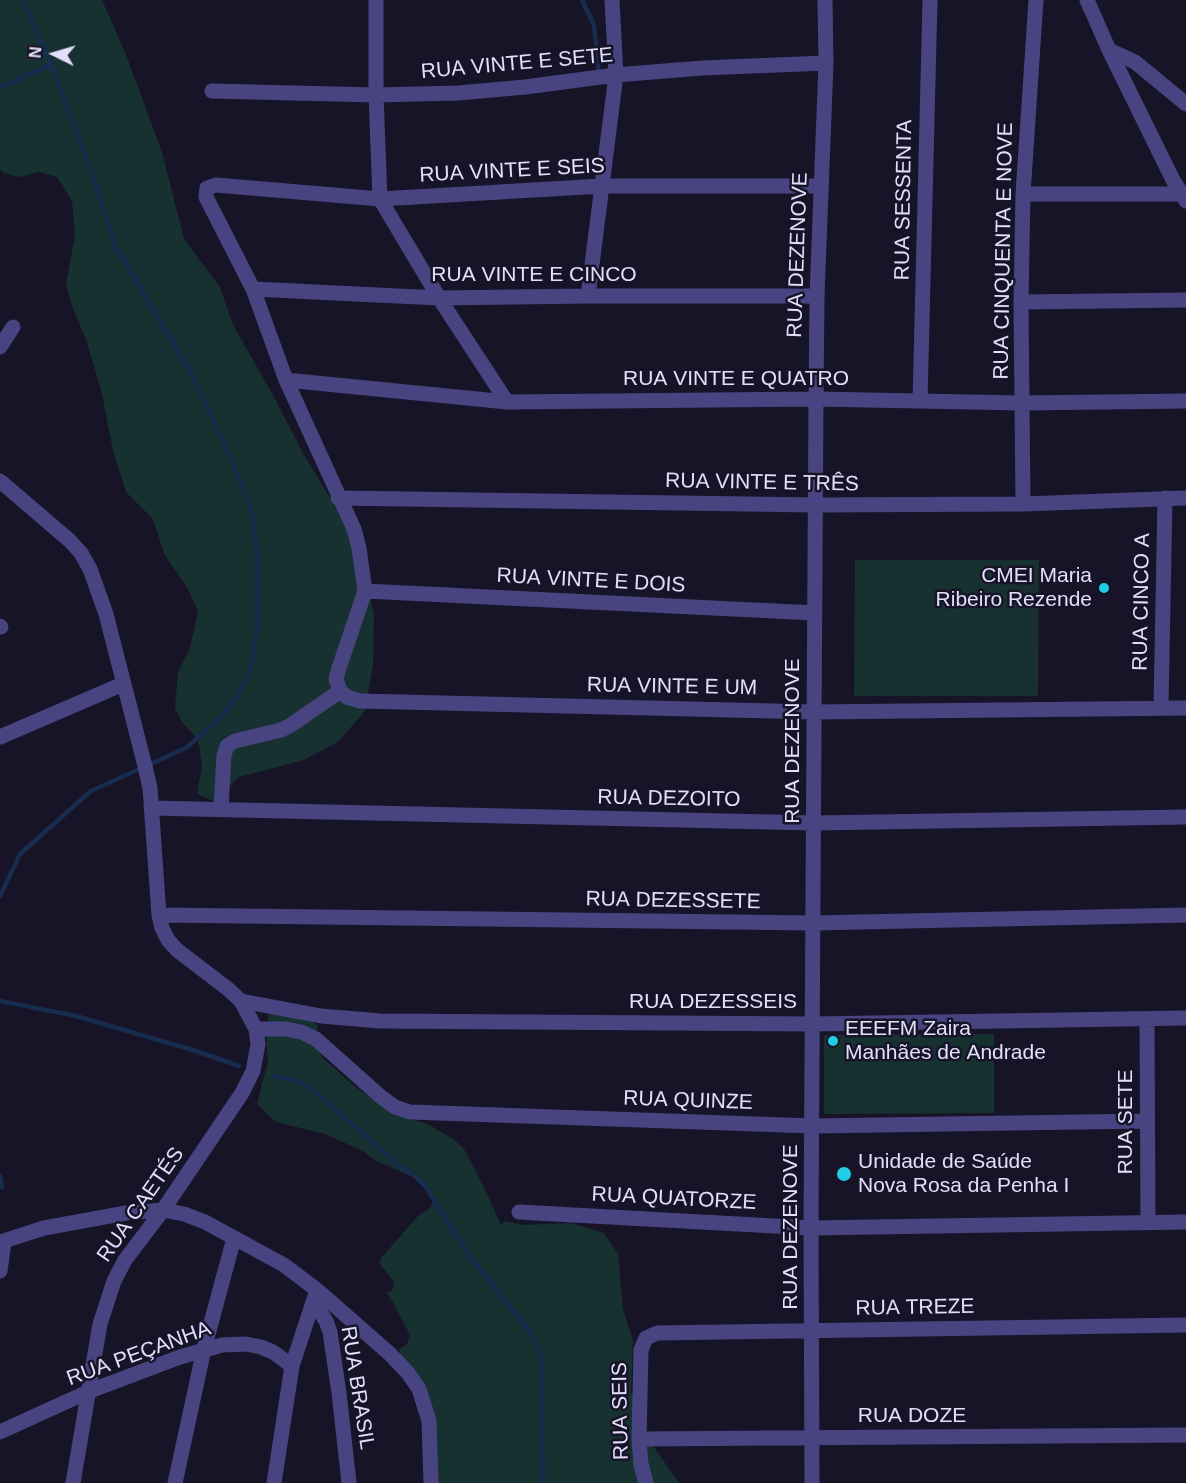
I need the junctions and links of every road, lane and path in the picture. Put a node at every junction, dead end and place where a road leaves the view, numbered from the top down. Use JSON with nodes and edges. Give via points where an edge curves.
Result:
{"nodes":[{"id":1,"x":376,"y":0,"type":"edge"},
{"id":2,"x":612,"y":0,"type":"edge"},
{"id":3,"x":825,"y":0,"type":"edge"},
{"id":4,"x":930,"y":0,"type":"edge"},
{"id":5,"x":1036,"y":0,"type":"edge"},
{"id":6,"x":1087,"y":0,"type":"edge"},
{"id":7,"x":1108,"y":50,"type":"junction"},
{"id":8,"x":825,"y":63,"type":"junction"},
{"id":9,"x":616,"y":75,"type":"junction"},
{"id":10,"x":212,"y":91,"type":"dead end"},
{"id":11,"x":376,"y":96,"type":"junction"},
{"id":12,"x":1186,"y":104,"type":"edge"},
{"id":13,"x":602,"y":186,"type":"junction"},
{"id":14,"x":821,"y":186,"type":"junction"},
{"id":15,"x":1023,"y":194,"type":"junction"},
{"id":16,"x":1184,"y":198,"type":"edge"},
{"id":17,"x":380,"y":199,"type":"junction"},
{"id":18,"x":252,"y":289,"type":"junction"},
{"id":19,"x":588,"y":296,"type":"junction"},
{"id":20,"x":817,"y":296,"type":"junction"},
{"id":21,"x":439,"y":298,"type":"junction"},
{"id":22,"x":1186,"y":300,"type":"edge"},
{"id":23,"x":1021,"y":302,"type":"junction"},
{"id":24,"x":13,"y":327,"type":"dead end"},
{"id":25,"x":0,"y":347,"type":"edge"},
{"id":26,"x":286,"y":380,"type":"junction"},
{"id":27,"x":816,"y":399,"type":"junction"},
{"id":28,"x":920,"y":401,"type":"junction"},
{"id":29,"x":1186,"y":401,"type":"edge"},
{"id":30,"x":507,"y":402,"type":"junction"},
{"id":31,"x":1022,"y":403,"type":"junction"},
{"id":32,"x":0,"y":481,"type":"edge"},
{"id":33,"x":338,"y":498,"type":"junction"},
{"id":34,"x":1165,"y":498,"type":"junction"},
{"id":35,"x":1186,"y":498,"type":"edge"},
{"id":36,"x":1023,"y":504,"type":"junction"},
{"id":37,"x":815,"y":505,"type":"junction"},
{"id":38,"x":365,"y":591,"type":"junction"},
{"id":39,"x":815,"y":613,"type":"junction"},
{"id":40,"x":123,"y":684,"type":"junction"},
{"id":41,"x":340,"y":691,"type":"junction"},
{"id":42,"x":1161,"y":707,"type":"junction"},
{"id":43,"x":1186,"y":708,"type":"edge"},
{"id":44,"x":814,"y":712,"type":"junction"},
{"id":45,"x":0,"y":737,"type":"edge"},
{"id":46,"x":151,"y":808,"type":"junction"},
{"id":47,"x":221,"y":809,"type":"junction"},
{"id":48,"x":1186,"y":817,"type":"edge"},
{"id":49,"x":814,"y":823,"type":"junction"},
{"id":50,"x":159,"y":915,"type":"junction"},
{"id":51,"x":1186,"y":915,"type":"edge"},
{"id":52,"x":814,"y":923,"type":"junction"},
{"id":53,"x":241,"y":1001,"type":"junction"},
{"id":54,"x":1186,"y":1018,"type":"edge"},
{"id":55,"x":1147,"y":1020,"type":"junction"},
{"id":56,"x":813,"y":1024,"type":"junction"},
{"id":57,"x":256,"y":1029,"type":"junction"},
{"id":58,"x":1147,"y":1121,"type":"junction"},
{"id":59,"x":813,"y":1126,"type":"junction"},
{"id":60,"x":163,"y":1210,"type":"junction"},
{"id":61,"x":519,"y":1212,"type":"dead end"},
{"id":62,"x":1186,"y":1222,"type":"edge"},
{"id":63,"x":1148,"y":1223,"type":"junction"},
{"id":64,"x":811,"y":1228,"type":"junction"},
{"id":65,"x":234,"y":1238,"type":"junction"},
{"id":66,"x":2,"y":1242,"type":"edge"},
{"id":67,"x":0,"y":1271,"type":"edge"},
{"id":68,"x":316,"y":1296,"type":"junction"},
{"id":69,"x":1186,"y":1325,"type":"edge"},
{"id":70,"x":812,"y":1330,"type":"junction"},
{"id":71,"x":646,"y":1338,"type":"joint"},
{"id":72,"x":204,"y":1349,"type":"junction"},
{"id":73,"x":292,"y":1366,"type":"junction"},
{"id":74,"x":90,"y":1391,"type":"junction"},
{"id":75,"x":0,"y":1432,"type":"edge"},
{"id":76,"x":1186,"y":1435,"type":"edge"},
{"id":77,"x":813,"y":1437,"type":"junction"},
{"id":78,"x":639,"y":1439,"type":"junction"},
{"id":79,"x":73,"y":1483,"type":"edge"},
{"id":80,"x":176,"y":1483,"type":"edge"},
{"id":81,"x":274,"y":1483,"type":"edge"},
{"id":82,"x":349,"y":1483,"type":"edge"},
{"id":83,"x":431,"y":1483,"type":"edge"},
{"id":84,"x":646,"y":1483,"type":"edge"},
{"id":85,"x":812,"y":1483,"type":"edge"}],
"edges":[{"from":1,"to":11,"type":"street"},
{"from":2,"to":9,"type":"street"},
{"from":3,"to":8,"type":"street","name":"RUA DEZENOVE"},
{"from":4,"to":28,"type":"street","name":"RUA SESSENTA"},
{"from":5,"to":15,"type":"street","name":"RUA CINQUENTA E NOVE"},
{"from":6,"to":7,"type":"street"},
{"from":7,"to":12,"type":"street","via":[[1135,62]]},
{"from":7,"to":16,"type":"street"},
{"from":8,"to":9,"type":"street","name":"RUA VINTE E SETE"},
{"from":8,"to":14,"type":"street","name":"RUA DEZENOVE"},
{"from":9,"to":11,"type":"street","name":"RUA VINTE E SETE","via":[[492,91]]},
{"from":9,"to":13,"type":"street"},
{"from":10,"to":11,"type":"street","name":"RUA VINTE E SETE"},
{"from":11,"to":17,"type":"street"},
{"from":13,"to":14,"type":"street","name":"RUA VINTE E SEIS"},
{"from":13,"to":17,"type":"street","name":"RUA VINTE E SEIS"},
{"from":13,"to":19,"type":"street"},
{"from":14,"to":20,"type":"street","name":"RUA DEZENOVE"},
{"from":15,"to":16,"type":"street"},
{"from":15,"to":23,"type":"street","name":"RUA CINQUENTA E NOVE"},
{"from":17,"to":18,"type":"street","name":"RUA VINTE E SEIS","via":[[216,185],[207,188],[206,197]]},
{"from":17,"to":21,"type":"street"},
{"from":18,"to":21,"type":"street","name":"RUA VINTE E CINCO"},
{"from":18,"to":26,"type":"street"},
{"from":19,"to":20,"type":"street","name":"RUA VINTE E CINCO"},
{"from":19,"to":21,"type":"street","name":"RUA VINTE E CINCO"},
{"from":20,"to":27,"type":"street","name":"RUA DEZENOVE"},
{"from":21,"to":30,"type":"street"},
{"from":22,"to":23,"type":"street"},
{"from":23,"to":31,"type":"street","name":"RUA CINQUENTA E NOVE"},
{"from":24,"to":25,"type":"street"},
{"from":26,"to":30,"type":"street","name":"RUA VINTE E QUATRO"},
{"from":26,"to":33,"type":"street"},
{"from":27,"to":28,"type":"street","name":"RUA VINTE E QUATRO"},
{"from":27,"to":30,"type":"street","name":"RUA VINTE E QUATRO"},
{"from":27,"to":37,"type":"street","name":"RUA DEZENOVE"},
{"from":28,"to":31,"type":"street","name":"RUA VINTE E QUATRO"},
{"from":29,"to":31,"type":"street","name":"RUA VINTE E QUATRO"},
{"from":31,"to":36,"type":"street","name":"RUA CINQUENTA E NOVE"},
{"from":32,"to":40,"type":"street","via":[[81,553],[99,588]]},
{"from":33,"to":37,"type":"street","name":"RUA VINTE E TRÊS"},
{"from":33,"to":38,"type":"street","via":[[354,530]]},
{"from":34,"to":35,"type":"street","name":"RUA VINTE E TRÊS"},
{"from":34,"to":36,"type":"street","name":"RUA VINTE E TRÊS"},
{"from":34,"to":42,"type":"street","name":"RUA CINCO A"},
{"from":36,"to":37,"type":"street","name":"RUA VINTE E TRÊS"},
{"from":37,"to":39,"type":"street","name":"RUA DEZENOVE"},
{"from":38,"to":39,"type":"street","name":"RUA VINTE E DOIS"},
{"from":38,"to":41,"type":"street","via":[[336,679]]},
{"from":39,"to":44,"type":"street","name":"RUA DEZENOVE"},
{"from":40,"to":45,"type":"street"},
{"from":40,"to":46,"type":"street","via":[[145,766]]},
{"from":41,"to":44,"type":"street","name":"RUA VINTE E UM","via":[[360,701]]},
{"from":41,"to":47,"type":"street","via":[[291,725],[227,746]]},
{"from":42,"to":43,"type":"street","name":"RUA VINTE E UM"},
{"from":42,"to":44,"type":"street","name":"RUA VINTE E UM"},
{"from":44,"to":49,"type":"street","name":"RUA DEZENOVE"},
{"from":46,"to":47,"type":"street","name":"RUA DEZOITO"},
{"from":46,"to":50,"type":"street"},
{"from":47,"to":49,"type":"street","name":"RUA DEZOITO"},
{"from":48,"to":49,"type":"street","name":"RUA DEZOITO"},
{"from":49,"to":52,"type":"street","name":"RUA DEZENOVE"},
{"from":50,"to":52,"type":"street","name":"RUA DEZESSETE"},
{"from":50,"to":53,"type":"street","via":[[168,940],[177,950]]},
{"from":51,"to":52,"type":"street","name":"RUA DEZESSETE"},
{"from":52,"to":56,"type":"street","name":"RUA DEZENOVE"},
{"from":53,"to":56,"type":"street","name":"RUA DEZESSEIS","via":[[349,1020]]},
{"from":53,"to":57,"type":"street","name":"RUA CAETÉS"},
{"from":54,"to":55,"type":"street","name":"RUA DEZESSEIS"},
{"from":55,"to":56,"type":"street","name":"RUA DEZESSEIS"},
{"from":55,"to":58,"type":"street","name":"RUA SETE"},
{"from":56,"to":59,"type":"street","name":"RUA DEZENOVE"},
{"from":57,"to":59,"type":"street","name":"RUA QUINZE","via":[[286,1029],[316,1039],[380,1096],[410,1112]]},
{"from":57,"to":60,"type":"street","name":"RUA CAETÉS","via":[[254,1071]]},
{"from":58,"to":59,"type":"street","name":"RUA QUINZE"},
{"from":58,"to":63,"type":"street","name":"RUA SETE"},
{"from":59,"to":64,"type":"street","name":"RUA DEZENOVE"},
{"from":60,"to":65,"type":"street","via":[[205,1222]]},
{"from":60,"to":66,"type":"street","via":[[44,1228]]},
{"from":60,"to":74,"type":"street","name":"RUA CAETÉS","via":[[114,1281],[100,1324]]},
{"from":61,"to":64,"type":"street","name":"RUA QUATORZE"},
{"from":62,"to":63,"type":"street","name":"RUA QUATORZE"},
{"from":63,"to":64,"type":"street","name":"RUA QUATORZE"},
{"from":64,"to":70,"type":"street","name":"RUA DEZENOVE"},
{"from":65,"to":68,"type":"street","via":[[284,1265]]},
{"from":65,"to":72,"type":"street"},
{"from":66,"to":67,"type":"street"},
{"from":68,"to":73,"type":"street"},
{"from":68,"to":82,"type":"street","name":"RUA BRASIL","via":[[330,1332]]},
{"from":68,"to":83,"type":"street","via":[[390,1354],[419,1389],[429,1421]]},
{"from":69,"to":70,"type":"street","name":"RUA TREZE"},
{"from":70,"to":71,"type":"street","name":"RUA TREZE","via":[[657,1333]]},
{"from":70,"to":77,"type":"street","name":"RUA DEZENOVE"},
{"from":71,"to":78,"type":"street","name":"RUA SEIS","via":[[641,1350]]},
{"from":72,"to":73,"type":"street","name":"RUA PEÇANHA","via":[[246,1344],[273,1352]]},
{"from":72,"to":74,"type":"street","name":"RUA PEÇANHA"},
{"from":72,"to":80,"type":"street"},
{"from":73,"to":81,"type":"street"},
{"from":74,"to":75,"type":"street","name":"RUA PEÇANHA"},
{"from":74,"to":79,"type":"street","name":"RUA CAETÉS"},
{"from":76,"to":77,"type":"street","name":"RUA DOZE"},
{"from":77,"to":78,"type":"street","name":"RUA DOZE"},
{"from":77,"to":85,"type":"street","name":"RUA DEZENOVE"},
{"from":78,"to":84,"type":"street","name":"RUA SEIS"}]}
